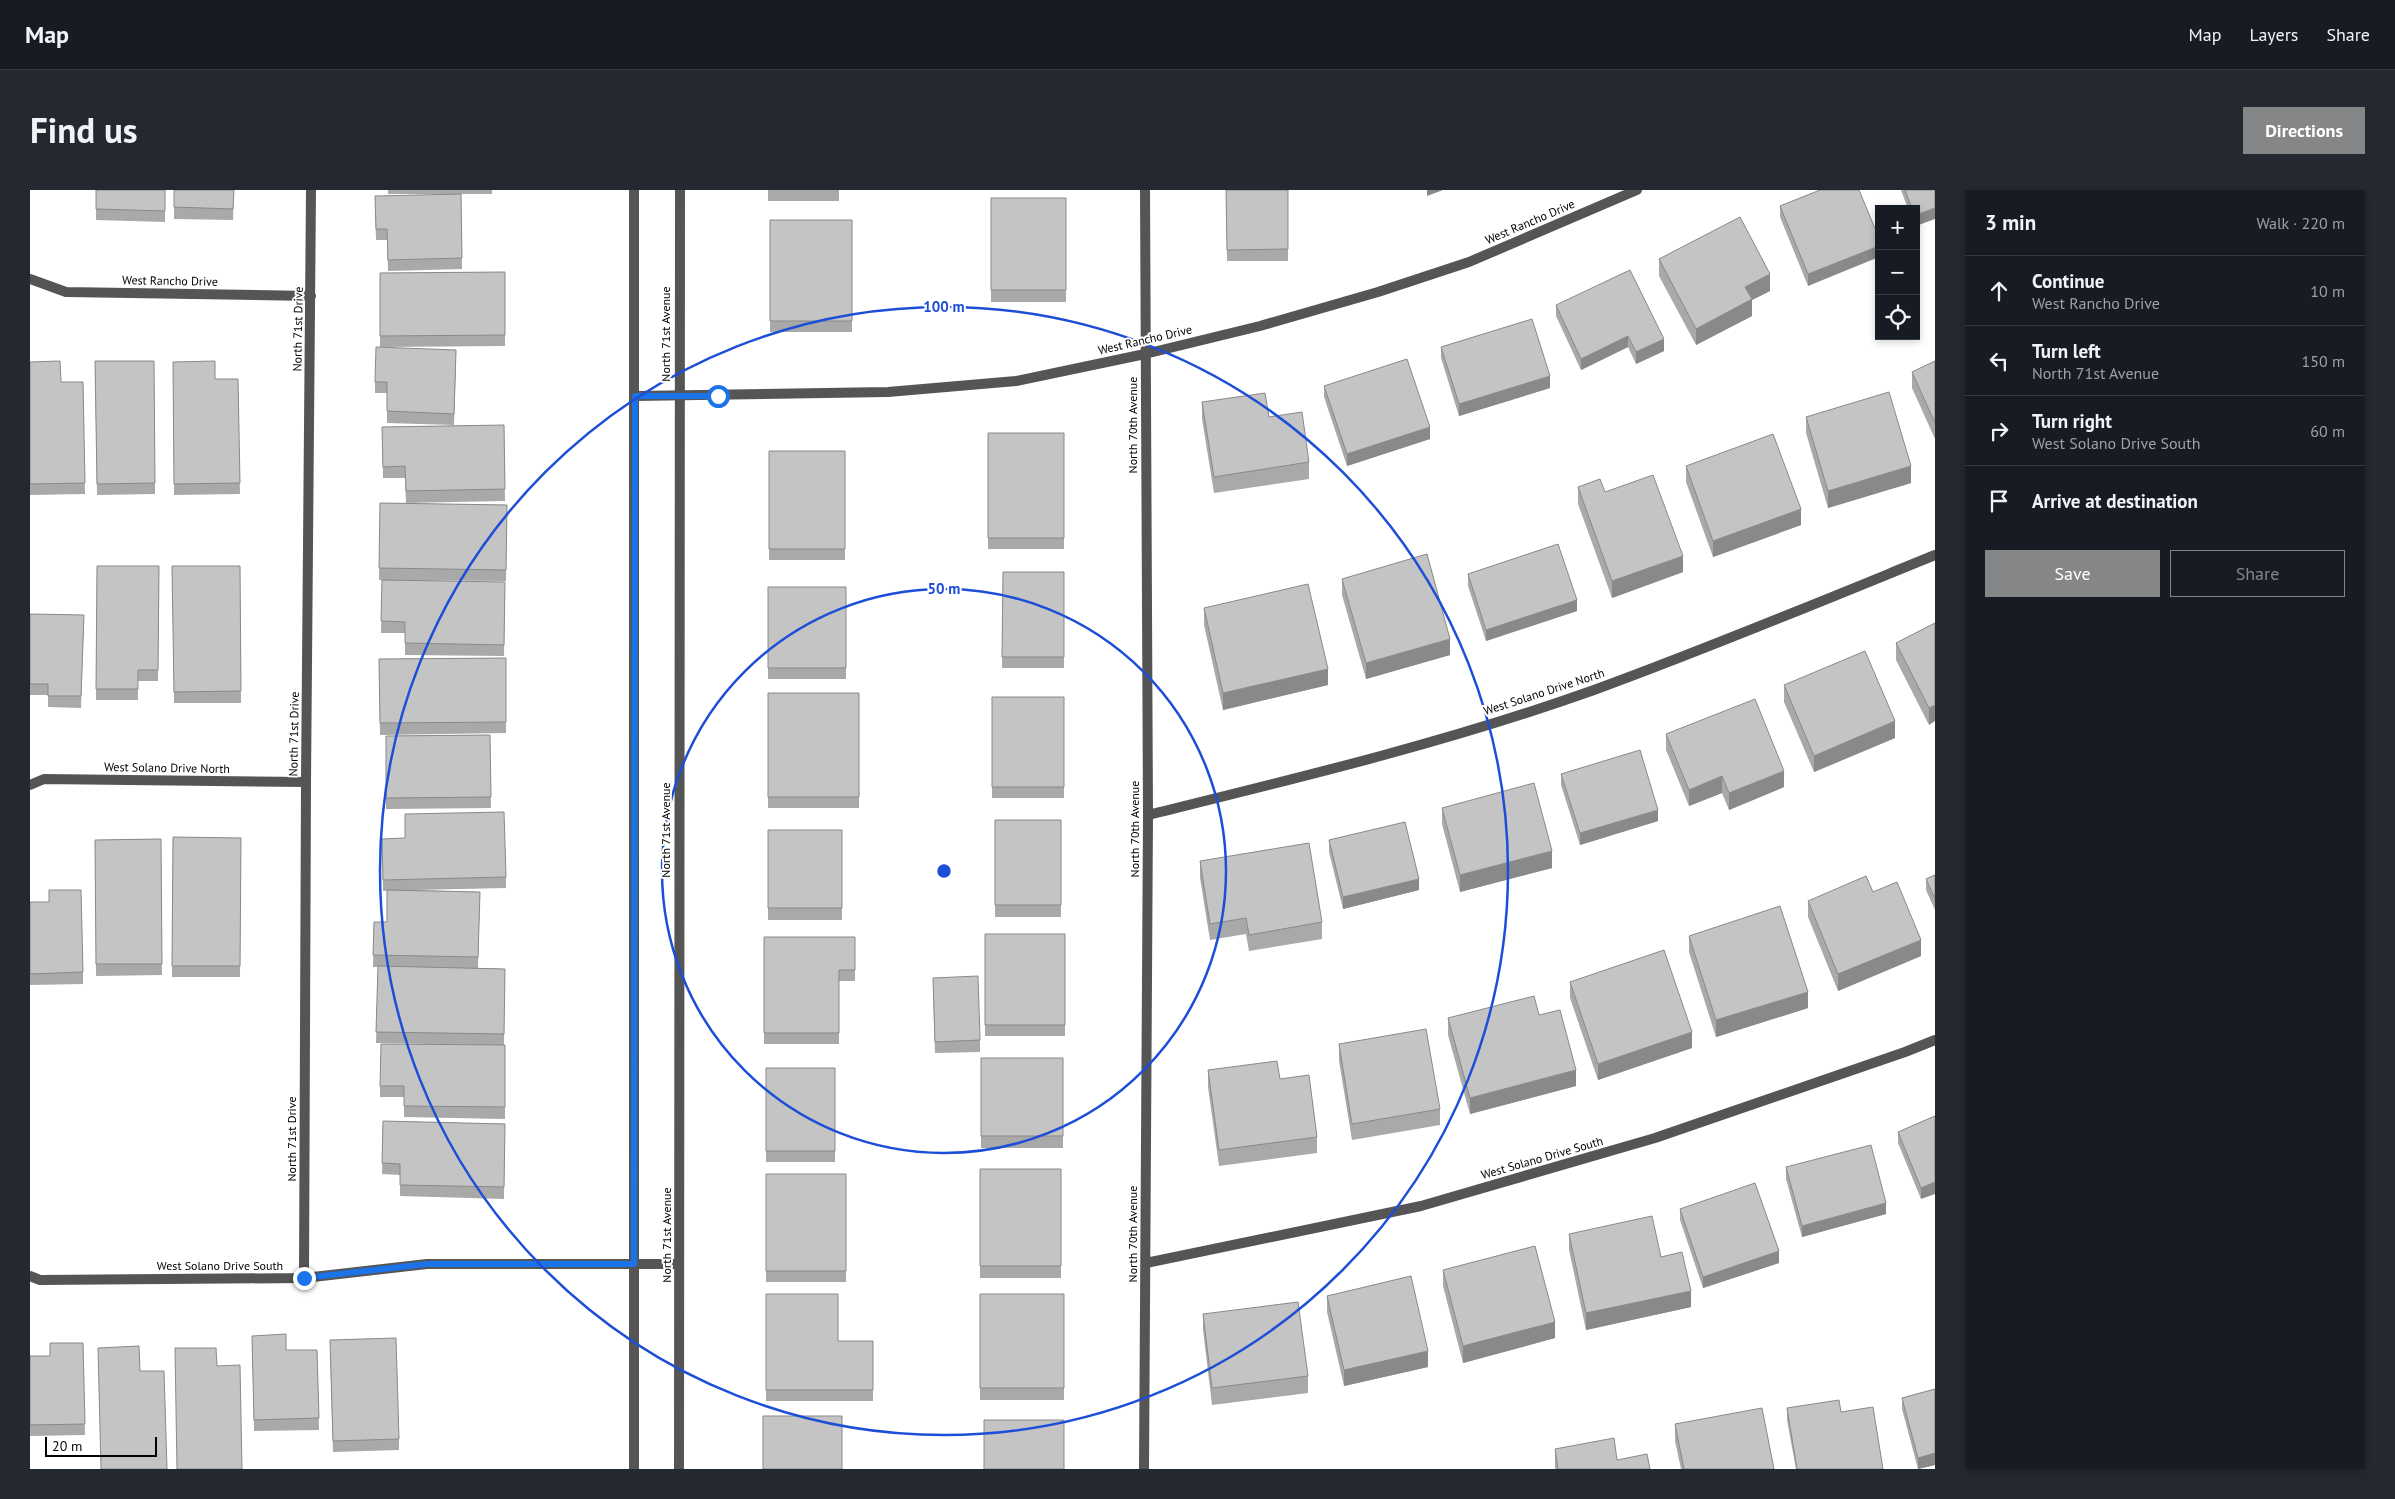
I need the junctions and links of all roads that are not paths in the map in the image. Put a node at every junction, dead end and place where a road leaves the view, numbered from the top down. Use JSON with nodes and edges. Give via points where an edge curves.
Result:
{"nodes":[{"id":1,"x":312,"y":190,"type":"edge"},
{"id":2,"x":634,"y":190,"type":"edge"},
{"id":3,"x":680,"y":190,"type":"edge"},
{"id":4,"x":1145,"y":190,"type":"edge"},
{"id":5,"x":1637,"y":190,"type":"edge"},
{"id":6,"x":30,"y":279,"type":"edge"},
{"id":7,"x":311,"y":296,"type":"junction"},
{"id":8,"x":1145,"y":354,"type":"junction"},
{"id":9,"x":635,"y":396,"type":"junction"},
{"id":10,"x":678,"y":396,"type":"junction"},
{"id":11,"x":1935,"y":554,"type":"edge"},
{"id":12,"x":306,"y":782,"type":"junction"},
{"id":13,"x":30,"y":785,"type":"edge"},
{"id":14,"x":1148,"y":815,"type":"junction"},
{"id":15,"x":1935,"y":1040,"type":"edge"},
{"id":16,"x":1146,"y":1263,"type":"junction"},
{"id":17,"x":634,"y":1264,"type":"junction"},
{"id":18,"x":679,"y":1264,"type":"junction"},
{"id":19,"x":30,"y":1276,"type":"edge"},
{"id":20,"x":304,"y":1278,"type":"junction"},
{"id":21,"x":634,"y":1469,"type":"edge"},
{"id":22,"x":679,"y":1469,"type":"edge"},
{"id":23,"x":1144,"y":1469,"type":"edge"}],
"edges":[{"from":1,"to":7,"type":"street","name":"North 71st Drive"},
{"from":2,"to":9,"type":"street"},
{"from":3,"to":10,"type":"street","name":"North 71st Avenue"},
{"from":4,"to":8,"type":"street","name":"North 70th Avenue"},
{"from":5,"to":8,"type":"street","name":"West Rancho Drive","via":[[1469,262],[1260,326]]},
{"from":6,"to":7,"type":"street","name":"West Rancho Drive","via":[[66,292]]},
{"from":7,"to":12,"type":"street","name":"North 71st Drive"},
{"from":8,"to":10,"type":"street","name":"West Rancho Drive","via":[[1016,381],[888,392]]},
{"from":8,"to":14,"type":"street","name":"North 70th Avenue"},
{"from":9,"to":10,"type":"street","name":"West Rancho Drive"},
{"from":9,"to":17,"type":"street"},
{"from":10,"to":18,"type":"street","name":"North 71st Avenue"},
{"from":11,"to":14,"type":"street","name":"West Solano Drive North","via":[[1770,623],[1592,690],[1375,759]]},
{"from":12,"to":13,"type":"street","name":"West Solano Drive North","via":[[44,779]]},
{"from":12,"to":20,"type":"street","name":"North 71st Drive"},
{"from":14,"to":16,"type":"street","name":"North 70th Avenue"},
{"from":15,"to":16,"type":"street","name":"West Solano Drive South","via":[[1655,1138],[1430,1204]]},
{"from":16,"to":23,"type":"street","name":"North 70th Avenue"},
{"from":17,"to":18,"type":"street","name":"West Solano Drive South"},
{"from":17,"to":20,"type":"street","name":"West Solano Drive South","via":[[427,1264]]},
{"from":17,"to":21,"type":"street"},
{"from":18,"to":22,"type":"street","name":"North 71st Avenue"},
{"from":19,"to":20,"type":"street","name":"West Solano Drive South","via":[[40,1280]]}]}
